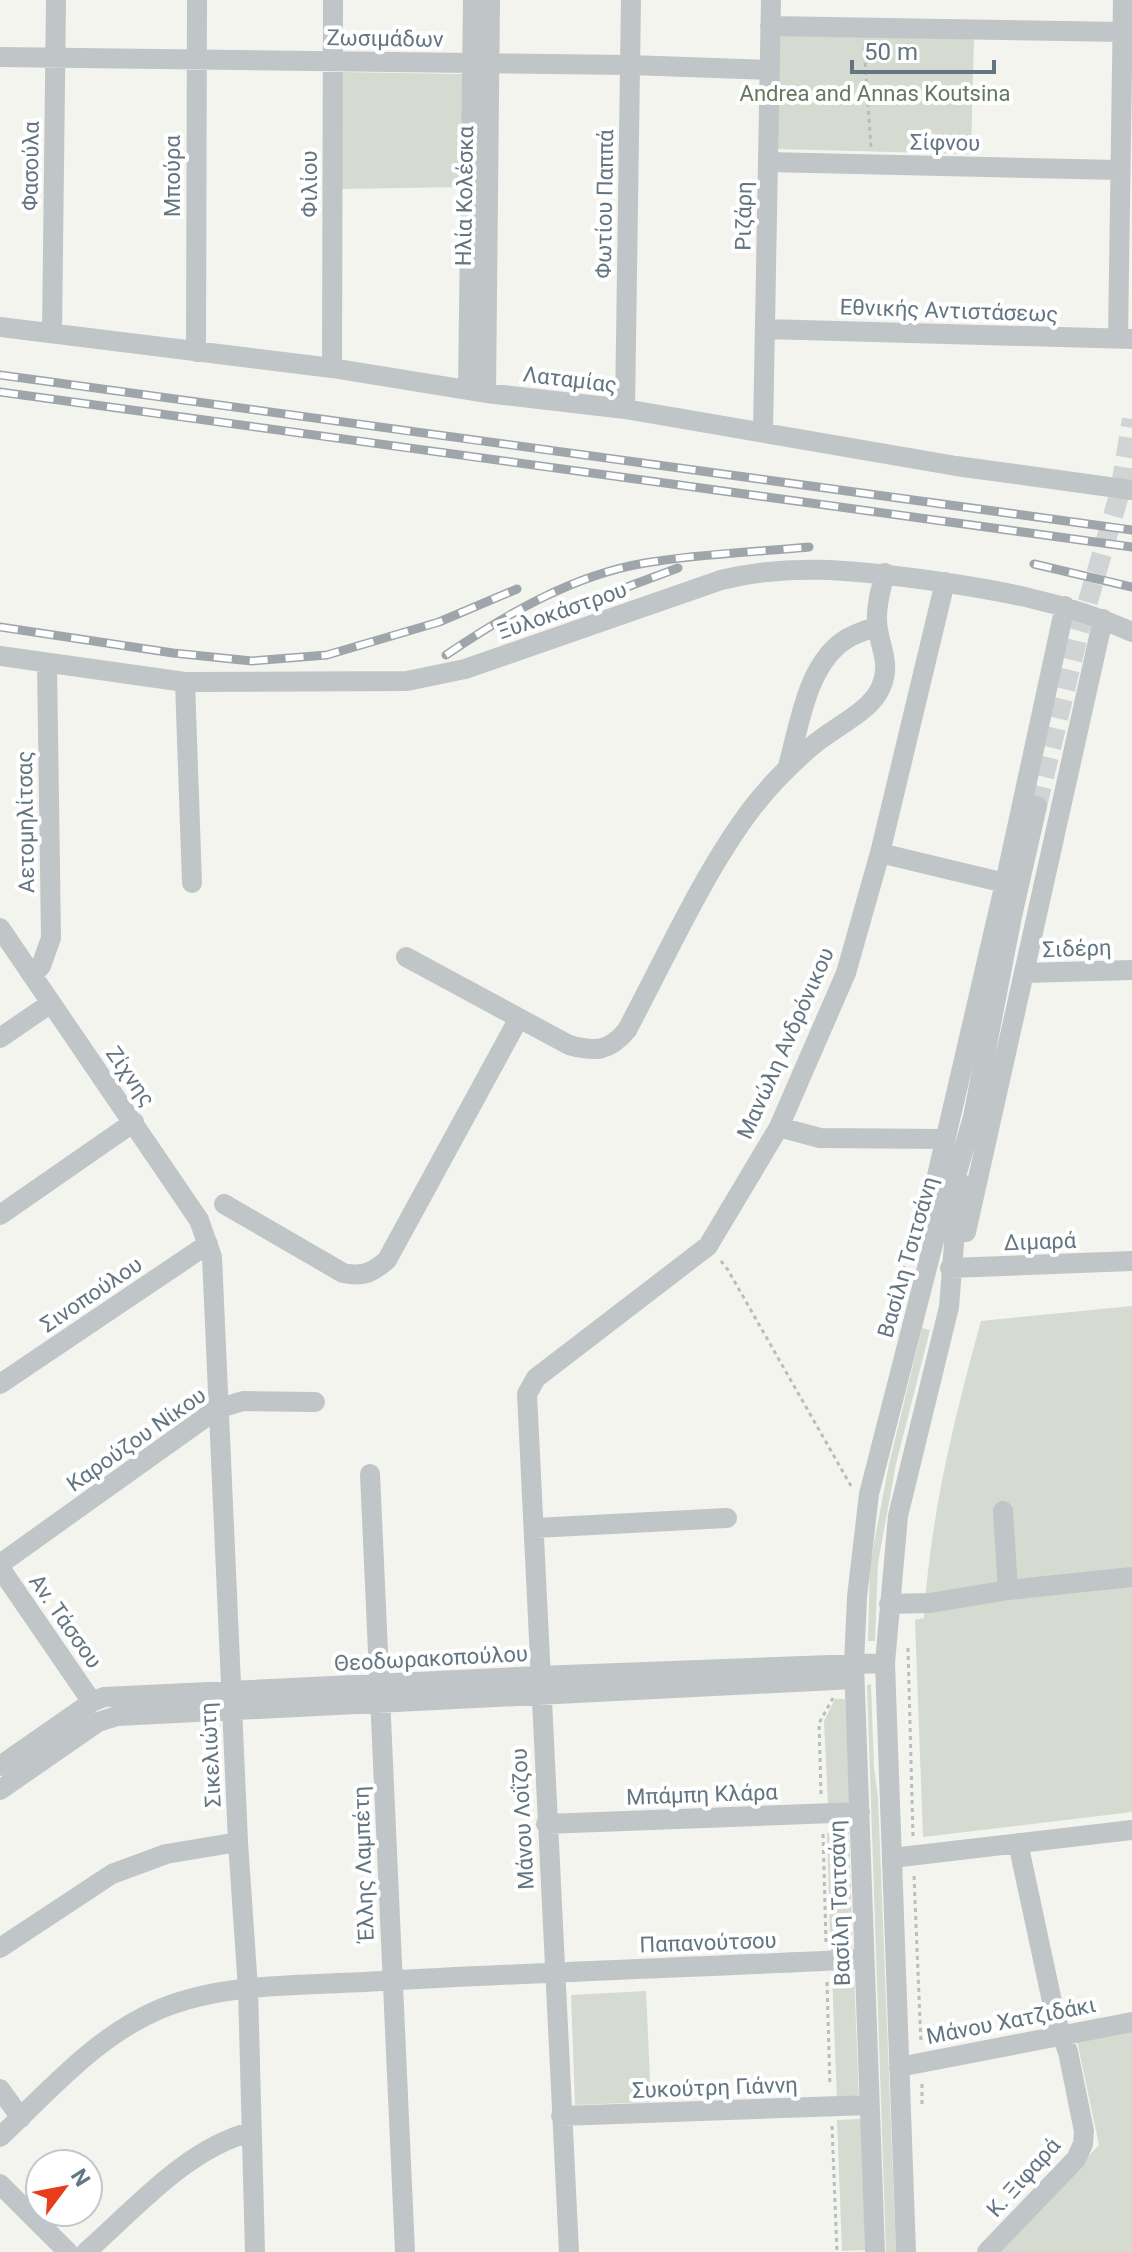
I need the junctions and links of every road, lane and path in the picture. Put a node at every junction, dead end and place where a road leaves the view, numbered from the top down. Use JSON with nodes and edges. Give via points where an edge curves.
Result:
{"nodes":[{"id":1,"x":56,"y":0,"type":"edge"},
{"id":2,"x":197,"y":0,"type":"edge"},
{"id":3,"x":333,"y":0,"type":"edge"},
{"id":4,"x":473,"y":0,"type":"edge"},
{"id":5,"x":490,"y":0,"type":"edge"},
{"id":6,"x":631,"y":0,"type":"edge"},
{"id":7,"x":771,"y":0,"type":"edge"},
{"id":8,"x":1123,"y":0,"type":"edge"},
{"id":9,"x":770,"y":26,"type":"junction"},
{"id":10,"x":1122,"y":32,"type":"junction"},
{"id":11,"x":863,"y":35,"type":"dead end"},
{"id":12,"x":0,"y":57,"type":"edge"},
{"id":13,"x":55,"y":58,"type":"junction"},
{"id":14,"x":197,"y":60,"type":"junction"},
{"id":15,"x":333,"y":61,"type":"junction"},
{"id":16,"x":481,"y":63,"type":"junction"},
{"id":17,"x":630,"y":65,"type":"junction"},
{"id":18,"x":769,"y":70,"type":"junction"},
{"id":19,"x":868,"y":92,"type":"junction"},
{"id":20,"x":832,"y":93,"type":"dead end"},
{"id":21,"x":872,"y":152,"type":"dead end"},
{"id":22,"x":768,"y":162,"type":"junction"},
{"id":23,"x":1120,"y":170,"type":"junction"},
{"id":24,"x":0,"y":327,"type":"edge"},
{"id":25,"x":765,"y":329,"type":"junction"},
{"id":26,"x":52,"y":333,"type":"junction"},
{"id":27,"x":1125,"y":339,"type":"edge"},
{"id":28,"x":196,"y":352,"type":"junction"},
{"id":29,"x":332,"y":368,"type":"junction"},
{"id":30,"x":477,"y":392,"type":"junction"},
{"id":31,"x":625,"y":409,"type":"junction"},
{"id":32,"x":763,"y":432,"type":"junction"},
{"id":33,"x":1132,"y":490,"type":"edge"},
{"id":34,"x":885,"y":573,"type":"junction"},
{"id":35,"x":945,"y":582,"type":"junction"},
{"id":36,"x":1065,"y":606,"type":"junction"},
{"id":37,"x":1103,"y":619,"type":"junction"},
{"id":38,"x":877,"y":626,"type":"junction"},
{"id":39,"x":1132,"y":632,"type":"edge"},
{"id":40,"x":0,"y":656,"type":"edge"},
{"id":41,"x":47,"y":663,"type":"junction"},
{"id":42,"x":185,"y":682,"type":"junction"},
{"id":43,"x":788,"y":767,"type":"junction"},
{"id":44,"x":1037,"y":806,"type":"tunnel mouth"},
{"id":45,"x":880,"y":853,"type":"junction"},
{"id":46,"x":192,"y":883,"type":"dead end"},
{"id":47,"x":1005,"y":883,"type":"junction"},
{"id":48,"x":0,"y":928,"type":"edge"},
{"id":49,"x":406,"y":957,"type":"dead end"},
{"id":50,"x":1132,"y":970,"type":"edge"},
{"id":51,"x":1024,"y":973,"type":"junction"},
{"id":52,"x":32,"y":975,"type":"junction"},
{"id":53,"x":51,"y":1003,"type":"junction"},
{"id":54,"x":519,"y":1018,"type":"junction"},
{"id":55,"x":0,"y":1038,"type":"edge"},
{"id":56,"x":134,"y":1122,"type":"junction"},
{"id":57,"x":779,"y":1127,"type":"junction"},
{"id":58,"x":944,"y":1139,"type":"junction"},
{"id":59,"x":958,"y":1169,"type":"junction"},
{"id":60,"x":224,"y":1204,"type":"dead end"},
{"id":61,"x":0,"y":1215,"type":"edge"},
{"id":62,"x":708,"y":1246,"type":"junction"},
{"id":63,"x":210,"y":1250,"type":"junction"},
{"id":64,"x":928,"y":1261,"type":"junction"},
{"id":65,"x":1132,"y":1261,"type":"edge"},
{"id":66,"x":956,"y":1268,"type":"junction"},
{"id":67,"x":0,"y":1384,"type":"edge"},
{"id":68,"x":531,"y":1385,"type":"joint"},
{"id":69,"x":315,"y":1402,"type":"dead end"},
{"id":70,"x":217,"y":1409,"type":"junction"},
{"id":71,"x":370,"y":1474,"type":"dead end"},
{"id":72,"x":853,"y":1490,"type":"dead end"},
{"id":73,"x":1003,"y":1511,"type":"dead end"},
{"id":74,"x":727,"y":1518,"type":"dead end"},
{"id":75,"x":535,"y":1528,"type":"junction"},
{"id":76,"x":0,"y":1566,"type":"edge"},
{"id":77,"x":1132,"y":1577,"type":"edge"},
{"id":78,"x":1008,"y":1590,"type":"junction"},
{"id":79,"x":889,"y":1604,"type":"junction"},
{"id":80,"x":908,"y":1642,"type":"dead end"},
{"id":81,"x":885,"y":1663,"type":"junction"},
{"id":82,"x":854,"y":1671,"type":"junction"},
{"id":83,"x":539,"y":1685,"type":"junction"},
{"id":84,"x":380,"y":1694,"type":"junction"},
{"id":85,"x":232,"y":1700,"type":"junction"},
{"id":86,"x":92,"y":1702,"type":"junction"},
{"id":87,"x":0,"y":1766,"type":"edge"},
{"id":88,"x":0,"y":1790,"type":"edge"},
{"id":89,"x":860,"y":1812,"type":"junction"},
{"id":90,"x":546,"y":1824,"type":"junction"},
{"id":91,"x":1132,"y":1830,"type":"edge"},
{"id":92,"x":238,"y":1842,"type":"junction"},
{"id":93,"x":1018,"y":1843,"type":"junction"},
{"id":94,"x":913,"y":1856,"type":"junction"},
{"id":95,"x":892,"y":1858,"type":"junction"},
{"id":96,"x":0,"y":1948,"type":"edge"},
{"id":97,"x":864,"y":1959,"type":"junction"},
{"id":98,"x":553,"y":1972,"type":"junction"},
{"id":99,"x":392,"y":1981,"type":"junction"},
{"id":100,"x":248,"y":1989,"type":"junction"},
{"id":101,"x":1132,"y":2022,"type":"edge"},
{"id":102,"x":1061,"y":2036,"type":"junction"},
{"id":103,"x":921,"y":2061,"type":"junction"},
{"id":104,"x":899,"y":2067,"type":"junction"},
{"id":105,"x":0,"y":2089,"type":"edge"},
{"id":106,"x":869,"y":2105,"type":"junction"},
{"id":107,"x":922,"y":2107,"type":"dead end"},
{"id":108,"x":561,"y":2116,"type":"junction"},
{"id":109,"x":21,"y":2118,"type":"junction"},
{"id":110,"x":251,"y":2132,"type":"junction"},
{"id":111,"x":0,"y":2137,"type":"edge"},
{"id":112,"x":0,"y":2184,"type":"edge"},
{"id":113,"x":68,"y":2252,"type":"edge"},
{"id":114,"x":86,"y":2252,"type":"edge"},
{"id":115,"x":255,"y":2252,"type":"edge"},
{"id":116,"x":405,"y":2252,"type":"edge"},
{"id":117,"x":569,"y":2252,"type":"edge"},
{"id":118,"x":875,"y":2252,"type":"edge"},
{"id":119,"x":906,"y":2252,"type":"edge"},
{"id":120,"x":987,"y":2252,"type":"edge"}],
"edges":[{"from":1,"to":13,"type":"street","name":"Φασούλα"},
{"from":2,"to":14,"type":"street","name":"Μπούρα"},
{"from":3,"to":15,"type":"street","name":"Φιλίου"},
{"from":4,"to":16,"type":"street","name":"Ηλία Κολέσκα"},
{"from":5,"to":16,"type":"street","name":"Ηλία Κολέσκα"},
{"from":6,"to":17,"type":"street","name":"Φωτίου Παππά"},
{"from":7,"to":9,"type":"street","name":"Ριζάρη"},
{"from":8,"to":10,"type":"street"},
{"from":9,"to":10,"type":"street"},
{"from":9,"to":18,"type":"street","name":"Ριζάρη"},
{"from":10,"to":23,"type":"street"},
{"from":11,"to":19,"type":"path"},
{"from":12,"to":13,"type":"street","name":"Ζωσιμάδων"},
{"from":13,"to":14,"type":"street","name":"Ζωσιμάδων"},
{"from":13,"to":26,"type":"street","name":"Φασούλα"},
{"from":14,"to":15,"type":"street","name":"Ζωσιμάδων"},
{"from":14,"to":28,"type":"street","name":"Μπούρα"},
{"from":15,"to":16,"type":"street","name":"Ζωσιμάδων"},
{"from":15,"to":29,"type":"street","name":"Φιλίου"},
{"from":16,"to":17,"type":"street","name":"Ζωσιμάδων"},
{"from":16,"to":30,"type":"street","name":"Ηλία Κολέσκα"},
{"from":17,"to":18,"type":"street","name":"Ζωσιμάδων"},
{"from":17,"to":31,"type":"street","name":"Φωτίου Παππά"},
{"from":18,"to":22,"type":"street","name":"Ριζάρη"},
{"from":19,"to":20,"type":"path"},
{"from":19,"to":21,"type":"path"},
{"from":22,"to":23,"type":"street","name":"Σίφνου"},
{"from":22,"to":25,"type":"street","name":"Ριζάρη"},
{"from":23,"to":27,"type":"street"},
{"from":24,"to":26,"type":"street","name":"Λαταμίας"},
{"from":25,"to":27,"type":"street","name":"Εθνικής Αντιστάσεως"},
{"from":25,"to":32,"type":"street","name":"Ριζάρη"},
{"from":26,"to":28,"type":"street","name":"Λαταμίας"},
{"from":28,"to":29,"type":"street","name":"Λαταμίας"},
{"from":29,"to":30,"type":"street","name":"Λαταμίας"},
{"from":30,"to":31,"type":"street","name":"Λαταμίας"},
{"from":31,"to":32,"type":"street","name":"Λαταμίας"},
{"from":32,"to":33,"type":"street","name":"Λαταμίας"},
{"from":34,"to":35,"type":"street","name":"Ξυλοκάστρου"},
{"from":34,"to":38,"type":"street"},
{"from":34,"to":42,"type":"street","name":"Ξυλοκάστρου","via":[[802,568],[736,576],[429,679]]},
{"from":35,"to":36,"type":"street","name":"Ξυλοκάστρου"},
{"from":35,"to":45,"type":"street","name":"Μανώλη Ανδρόνικου"},
{"from":36,"to":37,"type":"street","name":"Ξυλοκάστρου"},
{"from":36,"to":47,"type":"street"},
{"from":37,"to":39,"type":"street","name":"Ξυλοκάστρου"},
{"from":37,"to":51,"type":"street","name":"Βασίλη Τσιτσάνη"},
{"from":38,"to":43,"type":"street","via":[[847,638],[829,653],[810,691]]},
{"from":38,"to":43,"type":"street","via":[[886,666],[881,687],[869,704]]},
{"from":40,"to":41,"type":"street","name":"Ξυλοκάστρου"},
{"from":41,"to":42,"type":"street","name":"Ξυλοκάστρου"},
{"from":41,"to":52,"type":"street","name":"Αετομηλίτσας","via":[[51,938]]},
{"from":42,"to":46,"type":"street"},
{"from":43,"to":54,"type":"street","via":[[719,858],[617,1042],[601,1049],[569,1045]]},
{"from":44,"to":59,"type":"street"},
{"from":45,"to":47,"type":"street"},
{"from":45,"to":57,"type":"street","name":"Μανώλη Ανδρόνικου","via":[[846,973]]},
{"from":47,"to":58,"type":"street"},
{"from":48,"to":52,"type":"street","name":"Ζίχνης"},
{"from":49,"to":54,"type":"street"},
{"from":50,"to":51,"type":"street","name":"Σιδέρη"},
{"from":51,"to":66,"type":"street","name":"Βασίλη Τσιτσάνη"},
{"from":52,"to":53,"type":"street","name":"Ζίχνης"},
{"from":53,"to":55,"type":"street"},
{"from":53,"to":56,"type":"street","name":"Ζίχνης"},
{"from":54,"to":60,"type":"street","via":[[387,1260],[374,1271],[360,1276],[343,1273]]},
{"from":56,"to":61,"type":"street"},
{"from":56,"to":63,"type":"street","name":"Ζίχνης","via":[[199,1220]]},
{"from":57,"to":58,"type":"street","via":[[820,1138]]},
{"from":57,"to":62,"type":"street","name":"Μανώλη Ανδρόνικου"},
{"from":58,"to":64,"type":"street","via":[[926,1227]]},
{"from":59,"to":64,"type":"street","name":"Βασίλη Τσιτσάνη"},
{"from":59,"to":66,"type":"street","name":"Βασίλη Τσιτσάνη"},
{"from":62,"to":68,"type":"street","name":"Μανώλη Ανδρόνικου"},
{"from":62,"to":72,"type":"path","via":[[728,1270]]},
{"from":63,"to":67,"type":"street","name":"Σινοπούλου"},
{"from":63,"to":70,"type":"street","name":"Σικελιώτη"},
{"from":64,"to":82,"type":"street","name":"Βασίλη Τσιτσάνη","via":[[869,1494]]},
{"from":65,"to":66,"type":"street","name":"Διμαρά"},
{"from":66,"to":79,"type":"street","name":"Βασίλη Τσιτσάνη","via":[[898,1516]]},
{"from":68,"to":75,"type":"street","name":"Μάνου Λοΐζου","via":[[526,1403]]},
{"from":69,"to":70,"type":"street","name":"Καρούζου Νίκου","via":[[243,1401]]},
{"from":70,"to":76,"type":"street","name":"Καρούζου Νίκου"},
{"from":70,"to":85,"type":"street","name":"Σικελιώτη"},
{"from":71,"to":84,"type":"street","name":"Έλλης Λαμπέτη"},
{"from":73,"to":78,"type":"street"},
{"from":74,"to":75,"type":"street"},
{"from":75,"to":83,"type":"street","name":"Μάνου Λοΐζου"},
{"from":76,"to":86,"type":"street","name":"Αν. Τάσσου"},
{"from":77,"to":78,"type":"street"},
{"from":78,"to":79,"type":"street"},
{"from":79,"to":81,"type":"street","name":"Βασίλη Τσιτσάνη"},
{"from":80,"to":94,"type":"path"},
{"from":81,"to":82,"type":"street","name":"Θεοδωρακοπούλου"},
{"from":81,"to":95,"type":"street","name":"Βασίλη Τσιτσάνη"},
{"from":82,"to":83,"type":"street","name":"Θεοδωρακοπούλου"},
{"from":82,"to":89,"type":"street","name":"Βασίλη Τσιτσάνη"},
{"from":83,"to":84,"type":"street","name":"Θεοδωρακοπούλου"},
{"from":83,"to":90,"type":"street","name":"Μάνου Λοΐζου"},
{"from":84,"to":85,"type":"street","name":"Θεοδωρακοπούλου"},
{"from":84,"to":99,"type":"street","name":"Έλλης Λαμπέτη"},
{"from":85,"to":86,"type":"street","via":[[104,1697]]},
{"from":85,"to":88,"type":"street","via":[[108,1718]]},
{"from":85,"to":92,"type":"street","name":"Σικελιώτη"},
{"from":86,"to":87,"type":"street"},
{"from":89,"to":90,"type":"street","name":"Μπάμπη Κλάρα"},
{"from":89,"to":97,"type":"street","name":"Βασίλη Τσιτσάνη"},
{"from":90,"to":98,"type":"street","name":"Μάνου Λοΐζου"},
{"from":91,"to":93,"type":"street"},
{"from":92,"to":96,"type":"street","via":[[166,1854],[112,1874]]},
{"from":92,"to":100,"type":"street","name":"Σικελιώτη"},
{"from":93,"to":94,"type":"street"},
{"from":93,"to":102,"type":"street"},
{"from":94,"to":95,"type":"street"},
{"from":94,"to":103,"type":"path"},
{"from":95,"to":104,"type":"street","name":"Βασίλη Τσιτσάνη"},
{"from":97,"to":98,"type":"street","name":"Παπανούτσου"},
{"from":97,"to":106,"type":"street","name":"Βασίλη Τσιτσάνη"},
{"from":98,"to":99,"type":"street","name":"Παπανούτσου"},
{"from":98,"to":108,"type":"street","name":"Μάνου Λοΐζου"},
{"from":99,"to":100,"type":"street","name":"Παπανούτσου"},
{"from":99,"to":116,"type":"street","name":"Έλλης Λαμπέτη"},
{"from":100,"to":109,"type":"street","name":"Παπανούτσου","via":[[187,2000],[136,2021],[87,2055]]},
{"from":100,"to":110,"type":"street","name":"Σικελιώτη"},
{"from":101,"to":102,"type":"street","name":"Μάνου Χατζιδάκι"},
{"from":102,"to":103,"type":"street","name":"Μάνου Χατζιδάκι"},
{"from":102,"to":120,"type":"street","name":"Κ. Ξιφαρά","via":[[1083,2144],[1076,2159]]},
{"from":103,"to":104,"type":"street","name":"Μάνου Χατζιδάκι"},
{"from":103,"to":107,"type":"path"},
{"from":104,"to":119,"type":"street","name":"Βασίλη Τσιτσάνη"},
{"from":105,"to":109,"type":"street"},
{"from":106,"to":108,"type":"street","name":"Συκούτρη Γιάννη"},
{"from":106,"to":118,"type":"street","name":"Βασίλη Τσιτσάνη"},
{"from":108,"to":117,"type":"street","name":"Μάνου Λοΐζου"},
{"from":109,"to":111,"type":"street","name":"Παπανούτσου"},
{"from":110,"to":114,"type":"street","via":[[195,2157]]},
{"from":110,"to":115,"type":"street","name":"Σικελιώτη"},
{"from":112,"to":113,"type":"street"}]}
